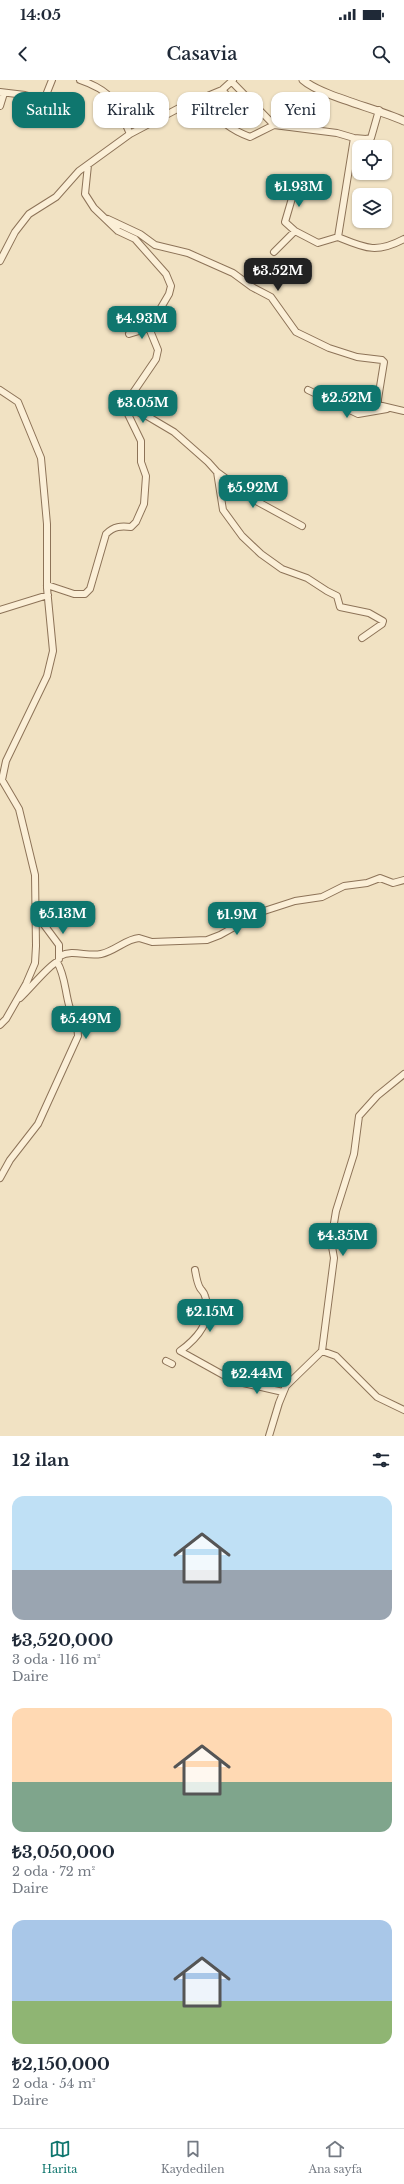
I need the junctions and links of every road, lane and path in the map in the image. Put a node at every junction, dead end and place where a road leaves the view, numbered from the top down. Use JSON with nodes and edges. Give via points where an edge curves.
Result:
{"nodes":[{"id":1,"x":52,"y":80,"type":"edge"},
{"id":2,"x":80,"y":80,"type":"edge"},
{"id":3,"x":303,"y":80,"type":"edge"},
{"id":4,"x":232,"y":81,"type":"edge"},
{"id":5,"x":222,"y":90,"type":"junction"},
{"id":6,"x":2,"y":92,"type":"edge"},
{"id":7,"x":0,"y":106,"type":"edge"},
{"id":8,"x":379,"y":110,"type":"junction"},
{"id":9,"x":271,"y":121,"type":"edge"},
{"id":10,"x":404,"y":121,"type":"edge"},
{"id":11,"x":271,"y":126,"type":"edge"},
{"id":12,"x":302,"y":128,"type":"edge"},
{"id":13,"x":130,"y":134,"type":"junction"},
{"id":14,"x":354,"y":138,"type":"junction"},
{"id":15,"x":88,"y":165,"type":"junction"},
{"id":16,"x":295,"y":188,"type":"dead end"},
{"id":17,"x":104,"y":219,"type":"junction"},
{"id":18,"x":295,"y":231,"type":"junction"},
{"id":19,"x":338,"y":237,"type":"junction"},
{"id":20,"x":404,"y":239,"type":"edge"},
{"id":21,"x":274,"y":252,"type":"dead end"},
{"id":22,"x":0,"y":261,"type":"edge"},
{"id":23,"x":149,"y":328,"type":"junction"},
{"id":24,"x":129,"y":334,"type":"dead end"},
{"id":25,"x":0,"y":390,"type":"edge"},
{"id":26,"x":308,"y":390,"type":"dead end"},
{"id":27,"x":124,"y":406,"type":"junction"},
{"id":28,"x":390,"y":408,"type":"junction"},
{"id":29,"x":404,"y":411,"type":"edge"},
{"id":30,"x":217,"y":472,"type":"junction"},
{"id":31,"x":302,"y":526,"type":"dead end"},
{"id":32,"x":47,"y":585,"type":"junction"},
{"id":33,"x":48,"y":595,"type":"junction"},
{"id":34,"x":0,"y":610,"type":"edge"},
{"id":35,"x":362,"y":638,"type":"dead end"},
{"id":36,"x":1,"y":780,"type":"edge"},
{"id":37,"x":404,"y":880,"type":"edge"},
{"id":38,"x":36,"y":914,"type":"junction"},
{"id":39,"x":58,"y":959,"type":"junction"},
{"id":40,"x":15,"y":1003,"type":"junction"},
{"id":41,"x":0,"y":1025,"type":"edge"},
{"id":42,"x":404,"y":1074,"type":"edge"},
{"id":43,"x":0,"y":1178,"type":"edge"},
{"id":44,"x":195,"y":1270,"type":"dead end"},
{"id":45,"x":322,"y":1351,"type":"junction"},
{"id":46,"x":283,"y":1392,"type":"junction"},
{"id":47,"x":404,"y":1410,"type":"edge"},
{"id":48,"x":269,"y":1436,"type":"edge"}],
"edges":[{"from":1,"to":6,"type":"street","via":[[44,100]]},
{"from":2,"to":13,"type":"street","via":[[108,93],[118,104]]},
{"from":3,"to":8,"type":"street","via":[[325,92]]},
{"from":4,"to":5,"type":"street"},
{"from":4,"to":9,"type":"street"},
{"from":5,"to":11,"type":"street","via":[[225,93],[210,106],[214,114],[234,131],[250,137]]},
{"from":5,"to":13,"type":"street","via":[[181,107]]},
{"from":6,"to":7,"type":"street"},
{"from":8,"to":10,"type":"street"},
{"from":8,"to":14,"type":"street","via":[[372,138]]},
{"from":12,"to":14,"type":"street"},
{"from":13,"to":15,"type":"street"},
{"from":14,"to":19,"type":"street"},
{"from":15,"to":17,"type":"street","via":[[84,194]]},
{"from":15,"to":22,"type":"street","via":[[79,171],[56,197],[28,214]]},
{"from":16,"to":18,"type":"street","via":[[285,222]]},
{"from":17,"to":23,"type":"street","via":[[118,231],[135,239],[166,274],[171,286],[170,294]]},
{"from":17,"to":28,"type":"street","via":[[140,234],[155,245],[188,253],[233,273],[271,297],[296,332],[336,350],[358,357],[382,360],[384,362],[378,405]]},
{"from":18,"to":19,"type":"street","via":[[318,243]]},
{"from":18,"to":21,"type":"street"},
{"from":19,"to":20,"type":"street","via":[[367,249],[386,247]]},
{"from":23,"to":24,"type":"street"},
{"from":23,"to":27,"type":"street","via":[[158,350],[156,359]]},
{"from":25,"to":32,"type":"street","via":[[18,402],[41,458],[47,524]]},
{"from":26,"to":28,"type":"street","via":[[358,414]]},
{"from":27,"to":30,"type":"street","via":[[174,432]]},
{"from":27,"to":32,"type":"street","via":[[142,441],[141,462],[146,476],[144,504],[131,527],[111,528],[106,534],[90,588],[85,594],[74,594]]},
{"from":28,"to":29,"type":"street"},
{"from":30,"to":31,"type":"street","via":[[258,502]]},
{"from":30,"to":35,"type":"street","via":[[223,510],[242,536],[261,554],[282,569],[307,578],[337,596],[340,607],[369,613],[383,621]]},
{"from":32,"to":33,"type":"street"},
{"from":33,"to":34,"type":"street"},
{"from":33,"to":36,"type":"street","via":[[53,651],[47,676],[6,761]]},
{"from":36,"to":38,"type":"street","via":[[19,809],[35,875]]},
{"from":37,"to":39,"type":"street","via":[[393,882],[380,878],[367,883],[344,886],[322,897],[296,901],[261,912],[207,940],[152,942],[139,938],[100,954],[65,953]]},
{"from":38,"to":39,"type":"street","via":[[59,945]]},
{"from":38,"to":40,"type":"street","via":[[35,963]]},
{"from":39,"to":40,"type":"street"},
{"from":39,"to":43,"type":"street","via":[[69,1006],[78,1026],[78,1036],[38,1124],[10,1160]]},
{"from":40,"to":41,"type":"street"},
{"from":42,"to":45,"type":"street","via":[[377,1096],[359,1116],[354,1154],[336,1211],[332,1241],[334,1258]]},
{"from":44,"to":46,"type":"street","via":[[199,1287],[205,1294],[209,1308],[204,1326],[194,1341],[180,1351],[234,1381]]},
{"from":45,"to":46,"type":"street"},
{"from":45,"to":47,"type":"street","via":[[336,1356],[377,1396]]},
{"from":46,"to":48,"type":"street"}]}
